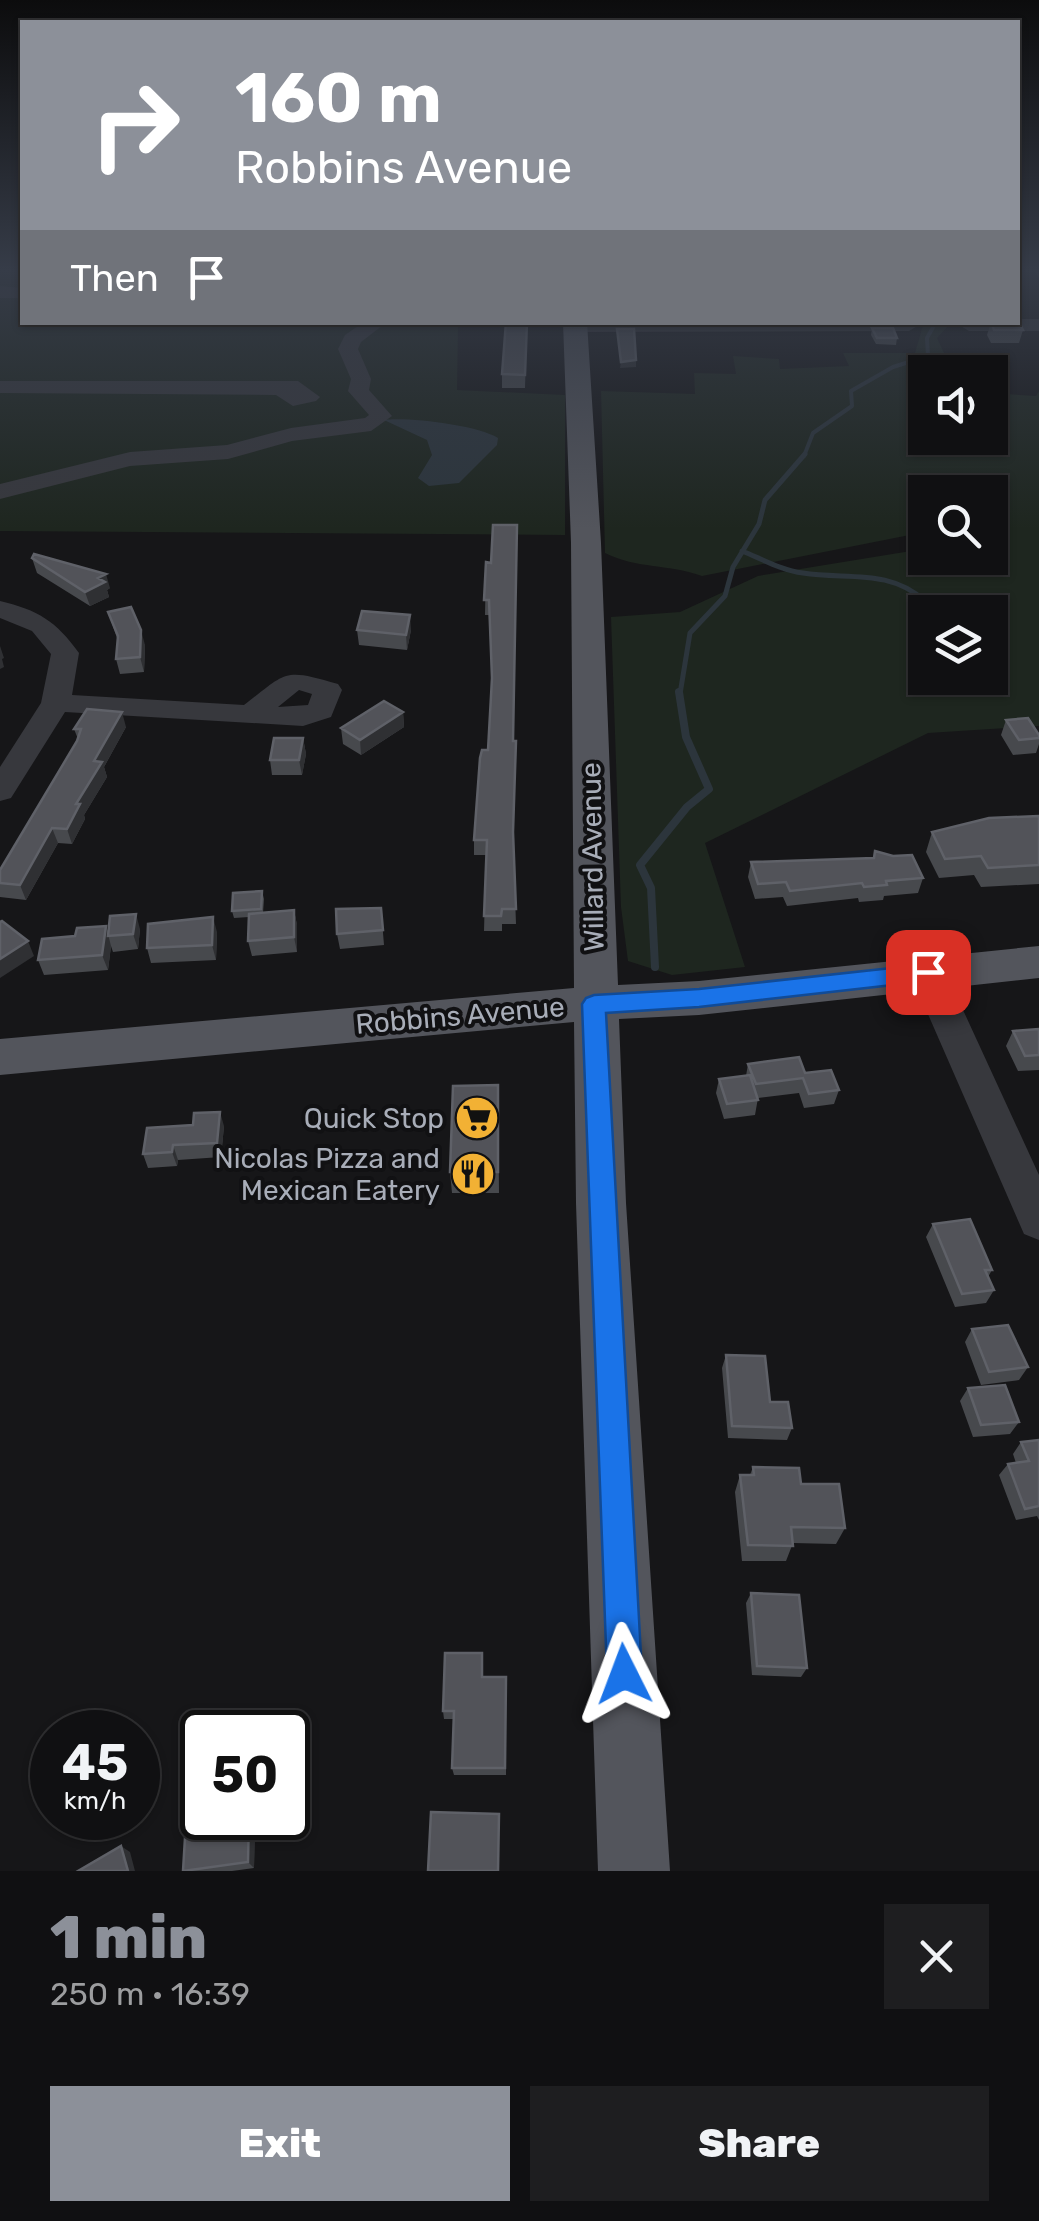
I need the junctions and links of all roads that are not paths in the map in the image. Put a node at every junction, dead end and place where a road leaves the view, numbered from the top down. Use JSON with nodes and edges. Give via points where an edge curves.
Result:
{"nodes":[{"id":1,"x":351,"y":355,"type":"edge"},
{"id":2,"x":577,"y":355,"type":"edge"},
{"id":3,"x":0,"y":387,"type":"edge"},
{"id":4,"x":281,"y":388,"type":"dead end"},
{"id":5,"x":0,"y":492,"type":"edge"},
{"id":6,"x":0,"y":609,"type":"edge"},
{"id":7,"x":56,"y":703,"type":"junction"},
{"id":8,"x":252,"y":713,"type":"dead end"},
{"id":9,"x":0,"y":790,"type":"edge"},
{"id":10,"x":1039,"y":962,"type":"edge"},
{"id":11,"x":928,"y":972,"type":"junction"},
{"id":12,"x":594,"y":1004,"type":"junction"},
{"id":13,"x":0,"y":1057,"type":"edge"},
{"id":14,"x":1039,"y":1221,"type":"edge"},
{"id":15,"x":634,"y":1871,"type":"edge"}],
"edges":[{"from":1,"to":5,"type":"street","via":[[361,379],[358,391],[382,416],[370,424],[228,452],[130,459]]},
{"from":2,"to":12,"type":"main road","name":"Willard Avenue"},
{"from":3,"to":4,"type":"street"},
{"from":6,"to":7,"type":"street","via":[[42,624],[66,654]]},
{"from":7,"to":8,"type":"street"},
{"from":7,"to":9,"type":"street"},
{"from":10,"to":11,"type":"main road","name":"Robbins Avenue"},
{"from":11,"to":12,"type":"main road","name":"Robbins Avenue"},
{"from":11,"to":14,"type":"street"},
{"from":12,"to":13,"type":"main road","name":"Robbins Avenue"},
{"from":12,"to":15,"type":"main road","name":"Willard Avenue"}]}
